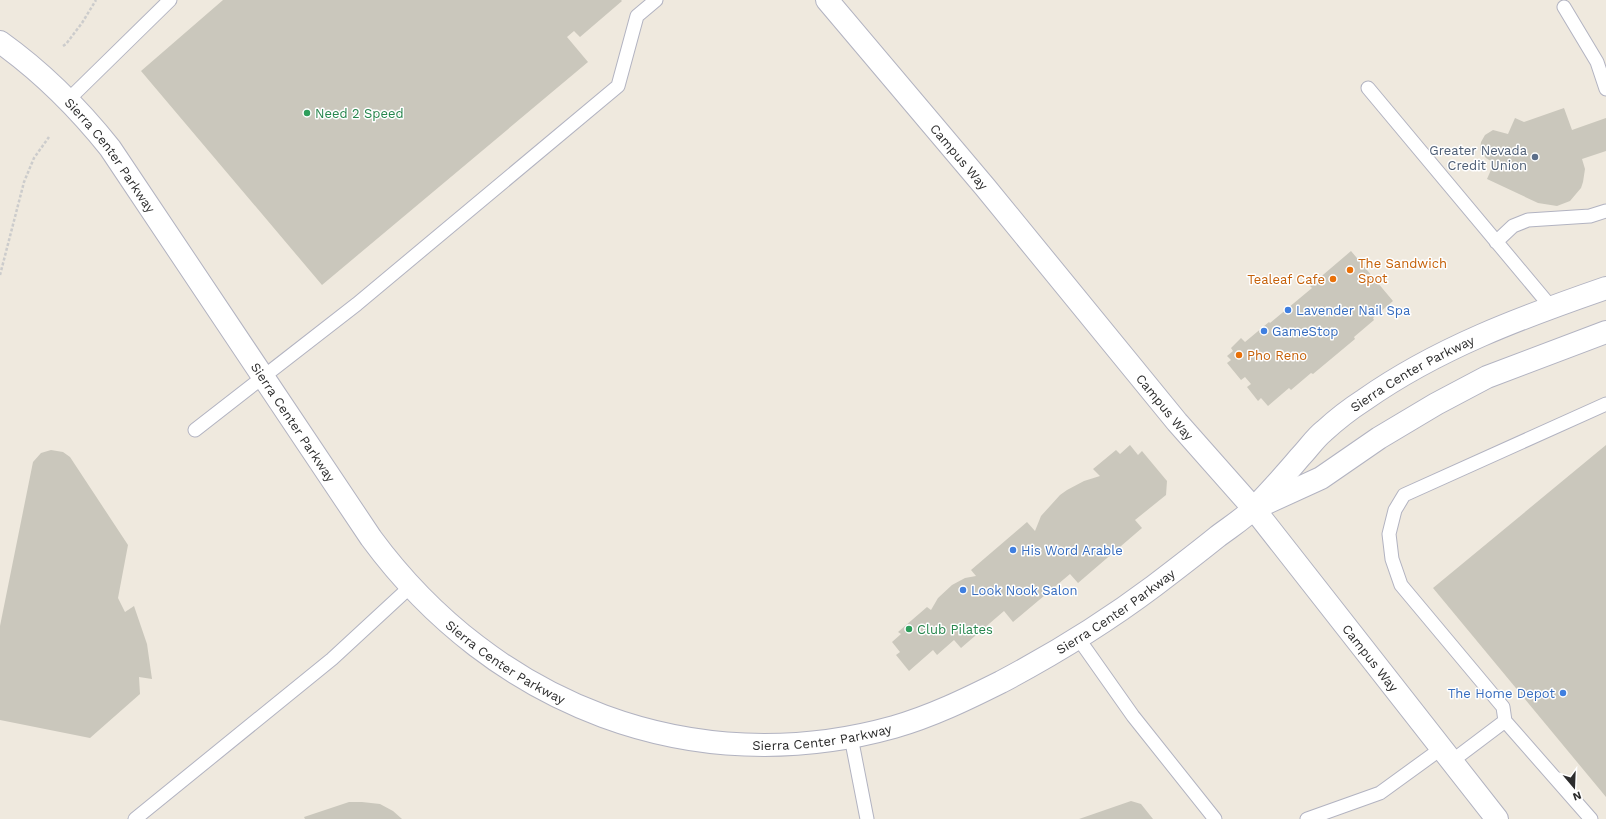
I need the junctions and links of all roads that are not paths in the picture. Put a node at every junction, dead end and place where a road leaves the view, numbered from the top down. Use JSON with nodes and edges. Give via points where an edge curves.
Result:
{"nodes":[{"id":1,"x":170,"y":0,"type":"edge"},
{"id":2,"x":656,"y":0,"type":"edge"},
{"id":3,"x":827,"y":0,"type":"edge"},
{"id":4,"x":1564,"y":7,"type":"dead end"},
{"id":5,"x":0,"y":42,"type":"edge"},
{"id":6,"x":1368,"y":88,"type":"dead end"},
{"id":7,"x":1606,"y":88,"type":"edge"},
{"id":8,"x":68,"y":100,"type":"junction"},
{"id":9,"x":1606,"y":211,"type":"edge"},
{"id":10,"x":1496,"y":242,"type":"junction"},
{"id":11,"x":1606,"y":288,"type":"edge"},
{"id":12,"x":1551,"y":307,"type":"junction"},
{"id":13,"x":1606,"y":332,"type":"edge"},
{"id":14,"x":264,"y":377,"type":"junction"},
{"id":15,"x":1606,"y":404,"type":"edge"},
{"id":16,"x":195,"y":430,"type":"dead end"},
{"id":17,"x":1254,"y":509,"type":"junction"},
{"id":18,"x":410,"y":587,"type":"junction"},
{"id":19,"x":1078,"y":638,"type":"junction"},
{"id":20,"x":1505,"y":721,"type":"junction"},
{"id":21,"x":851,"y":737,"type":"junction"},
{"id":22,"x":1447,"y":755,"type":"junction"},
{"id":23,"x":135,"y":819,"type":"edge"},
{"id":24,"x":867,"y":819,"type":"edge"},
{"id":25,"x":1215,"y":819,"type":"edge"},
{"id":26,"x":1306,"y":819,"type":"edge"},
{"id":27,"x":1497,"y":819,"type":"edge"},
{"id":28,"x":1591,"y":819,"type":"edge"}],
"edges":[{"from":1,"to":8,"type":"lane"},
{"from":2,"to":14,"type":"lane","via":[[637,16],[618,86],[357,304]]},
{"from":3,"to":17,"type":"street","name":"Campus Way","via":[[990,193],[1177,422]]},
{"from":4,"to":7,"type":"lane","via":[[1597,62]]},
{"from":5,"to":8,"type":"street","name":"Sierra Center Parkway"},
{"from":6,"to":10,"type":"lane"},
{"from":8,"to":14,"type":"street","name":"Sierra Center Parkway","via":[[92,125],[119,160]]},
{"from":9,"to":10,"type":"lane","via":[[1590,216],[1528,220],[1513,226]]},
{"from":10,"to":12,"type":"lane"},
{"from":11,"to":12,"type":"street","name":"Sierra Center Parkway"},
{"from":12,"to":17,"type":"street","name":"Sierra Center Parkway","via":[[1439,354],[1363,400],[1322,432]]},
{"from":13,"to":17,"type":"street","name":"Sierra Center Parkway","via":[[1487,378],[1436,404],[1379,438],[1321,478]]},
{"from":14,"to":16,"type":"lane"},
{"from":14,"to":18,"type":"street","name":"Sierra Center Parkway","via":[[371,538]]},
{"from":15,"to":20,"type":"lane","via":[[1404,495],[1395,510],[1389,534],[1392,559],[1401,585],[1503,707]]},
{"from":17,"to":19,"type":"street","name":"Sierra Center Parkway","via":[[1153,587]]},
{"from":17,"to":22,"type":"street","name":"Campus Way"},
{"from":18,"to":21,"type":"street","name":"Sierra Center Parkway","via":[[462,636],[512,672],[538,687],[606,718],[673,735],[739,744],[802,744]]},
{"from":18,"to":23,"type":"lane","via":[[332,659]]},
{"from":19,"to":21,"type":"street","name":"Sierra Center Parkway","via":[[974,696],[897,726]]},
{"from":19,"to":25,"type":"lane","via":[[1133,716]]},
{"from":20,"to":22,"type":"lane"},
{"from":20,"to":28,"type":"lane"},
{"from":21,"to":24,"type":"lane"},
{"from":22,"to":26,"type":"lane","via":[[1380,792]]},
{"from":22,"to":27,"type":"street","name":"Campus Way"}]}
